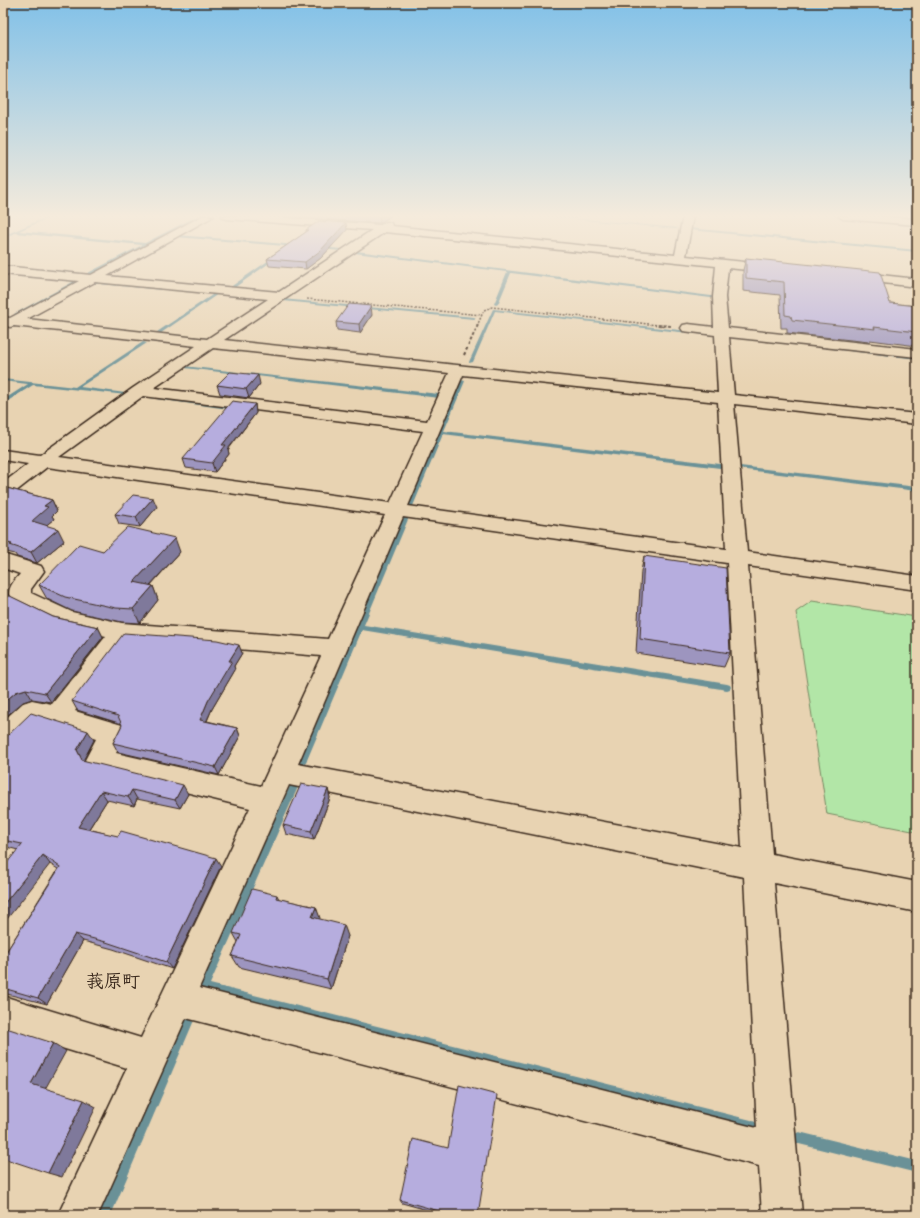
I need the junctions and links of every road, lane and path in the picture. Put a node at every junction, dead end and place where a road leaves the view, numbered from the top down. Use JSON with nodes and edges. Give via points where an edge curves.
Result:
{"nodes":[{"id":1,"x":31,"y":273,"type":"edge"},
{"id":2,"x":103,"y":273,"type":"edge"},
{"id":3,"x":315,"y":273,"type":"edge"},
{"id":4,"x":721,"y":273,"type":"edge"},
{"id":5,"x":839,"y":275,"type":"edge"},
{"id":6,"x":92,"y":279,"type":"junction"},
{"id":7,"x":917,"y":283,"type":"edge"},
{"id":8,"x":281,"y":296,"type":"junction"},
{"id":9,"x":482,"y":315,"type":"junction"},
{"id":10,"x":6,"y":323,"type":"edge"},
{"id":11,"x":688,"y":328,"type":"joint"},
{"id":12,"x":722,"y":335,"type":"junction"},
{"id":13,"x":210,"y":343,"type":"junction"},
{"id":14,"x":917,"y":354,"type":"edge"},
{"id":15,"x":458,"y":370,"type":"junction"},
{"id":16,"x":139,"y":391,"type":"junction"},
{"id":17,"x":725,"y":398,"type":"junction"},
{"id":18,"x":917,"y":418,"type":"edge"},
{"id":19,"x":433,"y":427,"type":"junction"},
{"id":20,"x":3,"y":455,"type":"edge"},
{"id":21,"x":43,"y":460,"type":"junction"},
{"id":22,"x":3,"y":492,"type":"edge"},
{"id":23,"x":396,"y":510,"type":"junction"},
{"id":24,"x":736,"y":558,"type":"junction"},
{"id":25,"x":3,"y":561,"type":"edge"},
{"id":26,"x":917,"y":583,"type":"edge"},
{"id":27,"x":122,"y":631,"type":"junction"},
{"id":28,"x":335,"y":648,"type":"junction"},
{"id":29,"x":57,"y":716,"type":"junction"},
{"id":30,"x":3,"y":737,"type":"edge"},
{"id":31,"x":281,"y":772,"type":"junction"},
{"id":32,"x":267,"y":800,"type":"junction"},
{"id":33,"x":758,"y":866,"type":"junction"},
{"id":34,"x":917,"y":897,"type":"edge"},
{"id":35,"x":177,"y":999,"type":"junction"},
{"id":36,"x":3,"y":1013,"type":"edge"},
{"id":37,"x":150,"y":1058,"type":"junction"},
{"id":38,"x":778,"y":1152,"type":"junction"},
{"id":39,"x":78,"y":1215,"type":"edge"},
{"id":40,"x":782,"y":1215,"type":"edge"}],
"edges":[{"from":1,"to":6,"type":"street"},
{"from":2,"to":6,"type":"street"},
{"from":3,"to":8,"type":"street"},
{"from":4,"to":12,"type":"street","via":[[719,297]]},
{"from":5,"to":7,"type":"street"},
{"from":6,"to":8,"type":"street"},
{"from":6,"to":10,"type":"street"},
{"from":8,"to":9,"type":"path"},
{"from":8,"to":13,"type":"street"},
{"from":9,"to":11,"type":"path","via":[[487,308],[499,307]]},
{"from":9,"to":15,"type":"path"},
{"from":10,"to":13,"type":"street"},
{"from":11,"to":12,"type":"street"},
{"from":12,"to":14,"type":"street"},
{"from":12,"to":17,"type":"street"},
{"from":13,"to":15,"type":"street"},
{"from":13,"to":16,"type":"street"},
{"from":15,"to":17,"type":"street"},
{"from":15,"to":19,"type":"street"},
{"from":16,"to":19,"type":"street"},
{"from":16,"to":21,"type":"street"},
{"from":17,"to":18,"type":"street"},
{"from":17,"to":24,"type":"street"},
{"from":19,"to":23,"type":"street"},
{"from":20,"to":21,"type":"street"},
{"from":21,"to":22,"type":"street"},
{"from":21,"to":23,"type":"street"},
{"from":23,"to":24,"type":"street"},
{"from":23,"to":28,"type":"street"},
{"from":24,"to":26,"type":"street"},
{"from":24,"to":33,"type":"street"},
{"from":25,"to":27,"type":"street","via":[[34,571],[20,588],[20,597],[67,619]]},
{"from":27,"to":28,"type":"street"},
{"from":27,"to":29,"type":"street"},
{"from":28,"to":31,"type":"street"},
{"from":29,"to":30,"type":"street","via":[[32,710]]},
{"from":29,"to":32,"type":"street","via":[[113,733],[98,760]]},
{"from":31,"to":32,"type":"street"},
{"from":31,"to":33,"type":"street"},
{"from":32,"to":35,"type":"street"},
{"from":33,"to":34,"type":"street"},
{"from":33,"to":38,"type":"street"},
{"from":35,"to":37,"type":"street"},
{"from":35,"to":38,"type":"street"},
{"from":36,"to":37,"type":"street"},
{"from":37,"to":39,"type":"street"},
{"from":38,"to":40,"type":"street"}]}
